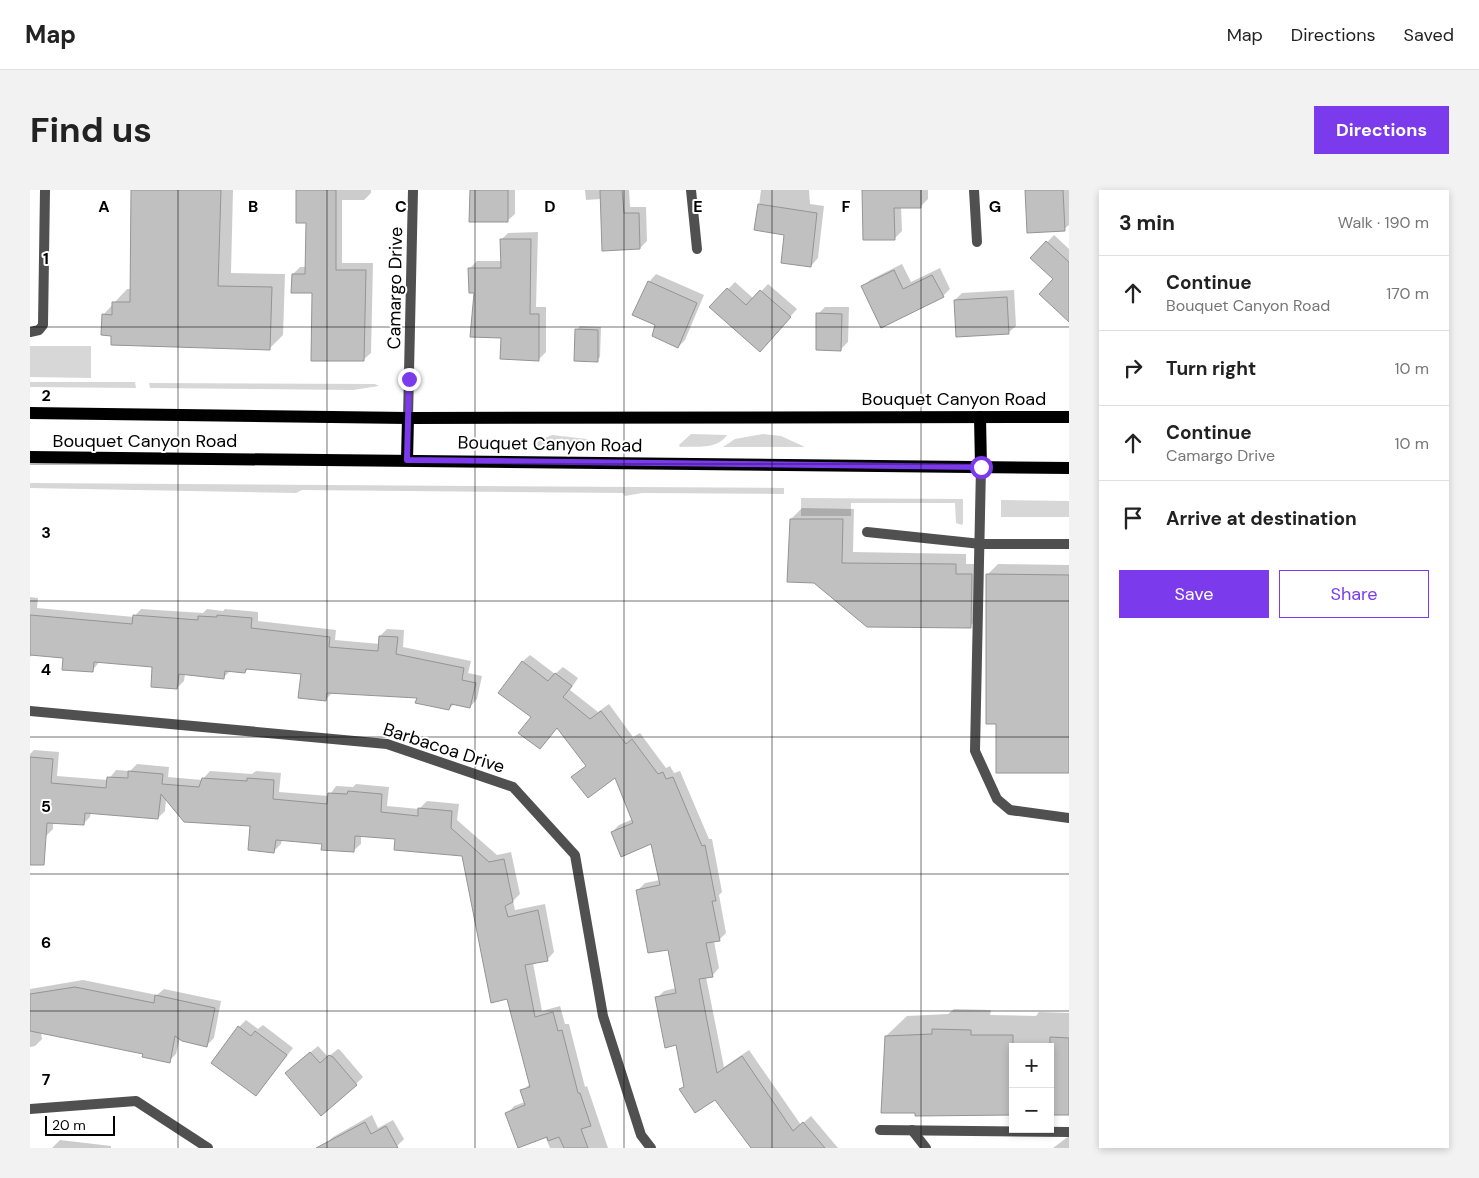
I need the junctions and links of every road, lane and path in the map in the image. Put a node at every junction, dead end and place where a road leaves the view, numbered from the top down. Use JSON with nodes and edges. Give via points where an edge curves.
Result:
{"nodes":[{"id":1,"x":44,"y":190,"type":"edge"},
{"id":2,"x":413,"y":190,"type":"edge"},
{"id":3,"x":692,"y":190,"type":"edge"},
{"id":4,"x":974,"y":190,"type":"edge"},
{"id":5,"x":978,"y":242,"type":"dead end"},
{"id":6,"x":697,"y":249,"type":"dead end"},
{"id":7,"x":30,"y":332,"type":"edge"},
{"id":8,"x":30,"y":413,"type":"edge"},
{"id":9,"x":980,"y":417,"type":"junction"},
{"id":10,"x":1069,"y":417,"type":"edge"},
{"id":11,"x":408,"y":418,"type":"junction"},
{"id":12,"x":30,"y":457,"type":"edge"},
{"id":13,"x":407,"y":460,"type":"junction"},
{"id":14,"x":981,"y":467,"type":"junction"},
{"id":15,"x":1069,"y":468,"type":"edge"},
{"id":16,"x":867,"y":532,"type":"dead end"},
{"id":17,"x":981,"y":544,"type":"junction"},
{"id":18,"x":1069,"y":544,"type":"edge"},
{"id":19,"x":30,"y":711,"type":"edge"},
{"id":20,"x":1069,"y":818,"type":"edge"},
{"id":21,"x":30,"y":1109,"type":"edge"},
{"id":22,"x":880,"y":1130,"type":"dead end"},
{"id":23,"x":912,"y":1130,"type":"junction"},
{"id":24,"x":1069,"y":1132,"type":"edge"},
{"id":25,"x":208,"y":1148,"type":"edge"},
{"id":26,"x":651,"y":1148,"type":"edge"},
{"id":27,"x":926,"y":1148,"type":"edge"}],
"edges":[{"from":1,"to":7,"type":"street","via":[[43,325],[40,330]]},
{"from":2,"to":11,"type":"street","name":"Camargo Drive"},
{"from":3,"to":6,"type":"street"},
{"from":4,"to":5,"type":"street"},
{"from":8,"to":11,"type":"main road","name":"Bouquet Canyon Road"},
{"from":9,"to":10,"type":"main road","name":"Bouquet Canyon Road"},
{"from":9,"to":11,"type":"main road","name":"Bouquet Canyon Road"},
{"from":9,"to":14,"type":"main road"},
{"from":11,"to":13,"type":"main road"},
{"from":12,"to":13,"type":"main road","name":"Bouquet Canyon Road"},
{"from":13,"to":14,"type":"main road","name":"Bouquet Canyon Road"},
{"from":14,"to":15,"type":"main road","name":"Bouquet Canyon Road"},
{"from":14,"to":17,"type":"street"},
{"from":16,"to":17,"type":"street"},
{"from":17,"to":18,"type":"street"},
{"from":17,"to":20,"type":"street","via":[[975,751],[997,799],[1010,810]]},
{"from":19,"to":26,"type":"street","name":"Barbacoa Drive","via":[[387,744],[513,787],[575,855],[603,1016],[641,1135]]},
{"from":21,"to":25,"type":"street","via":[[136,1101]]},
{"from":22,"to":23,"type":"street"},
{"from":23,"to":24,"type":"street"},
{"from":23,"to":27,"type":"street"}]}
